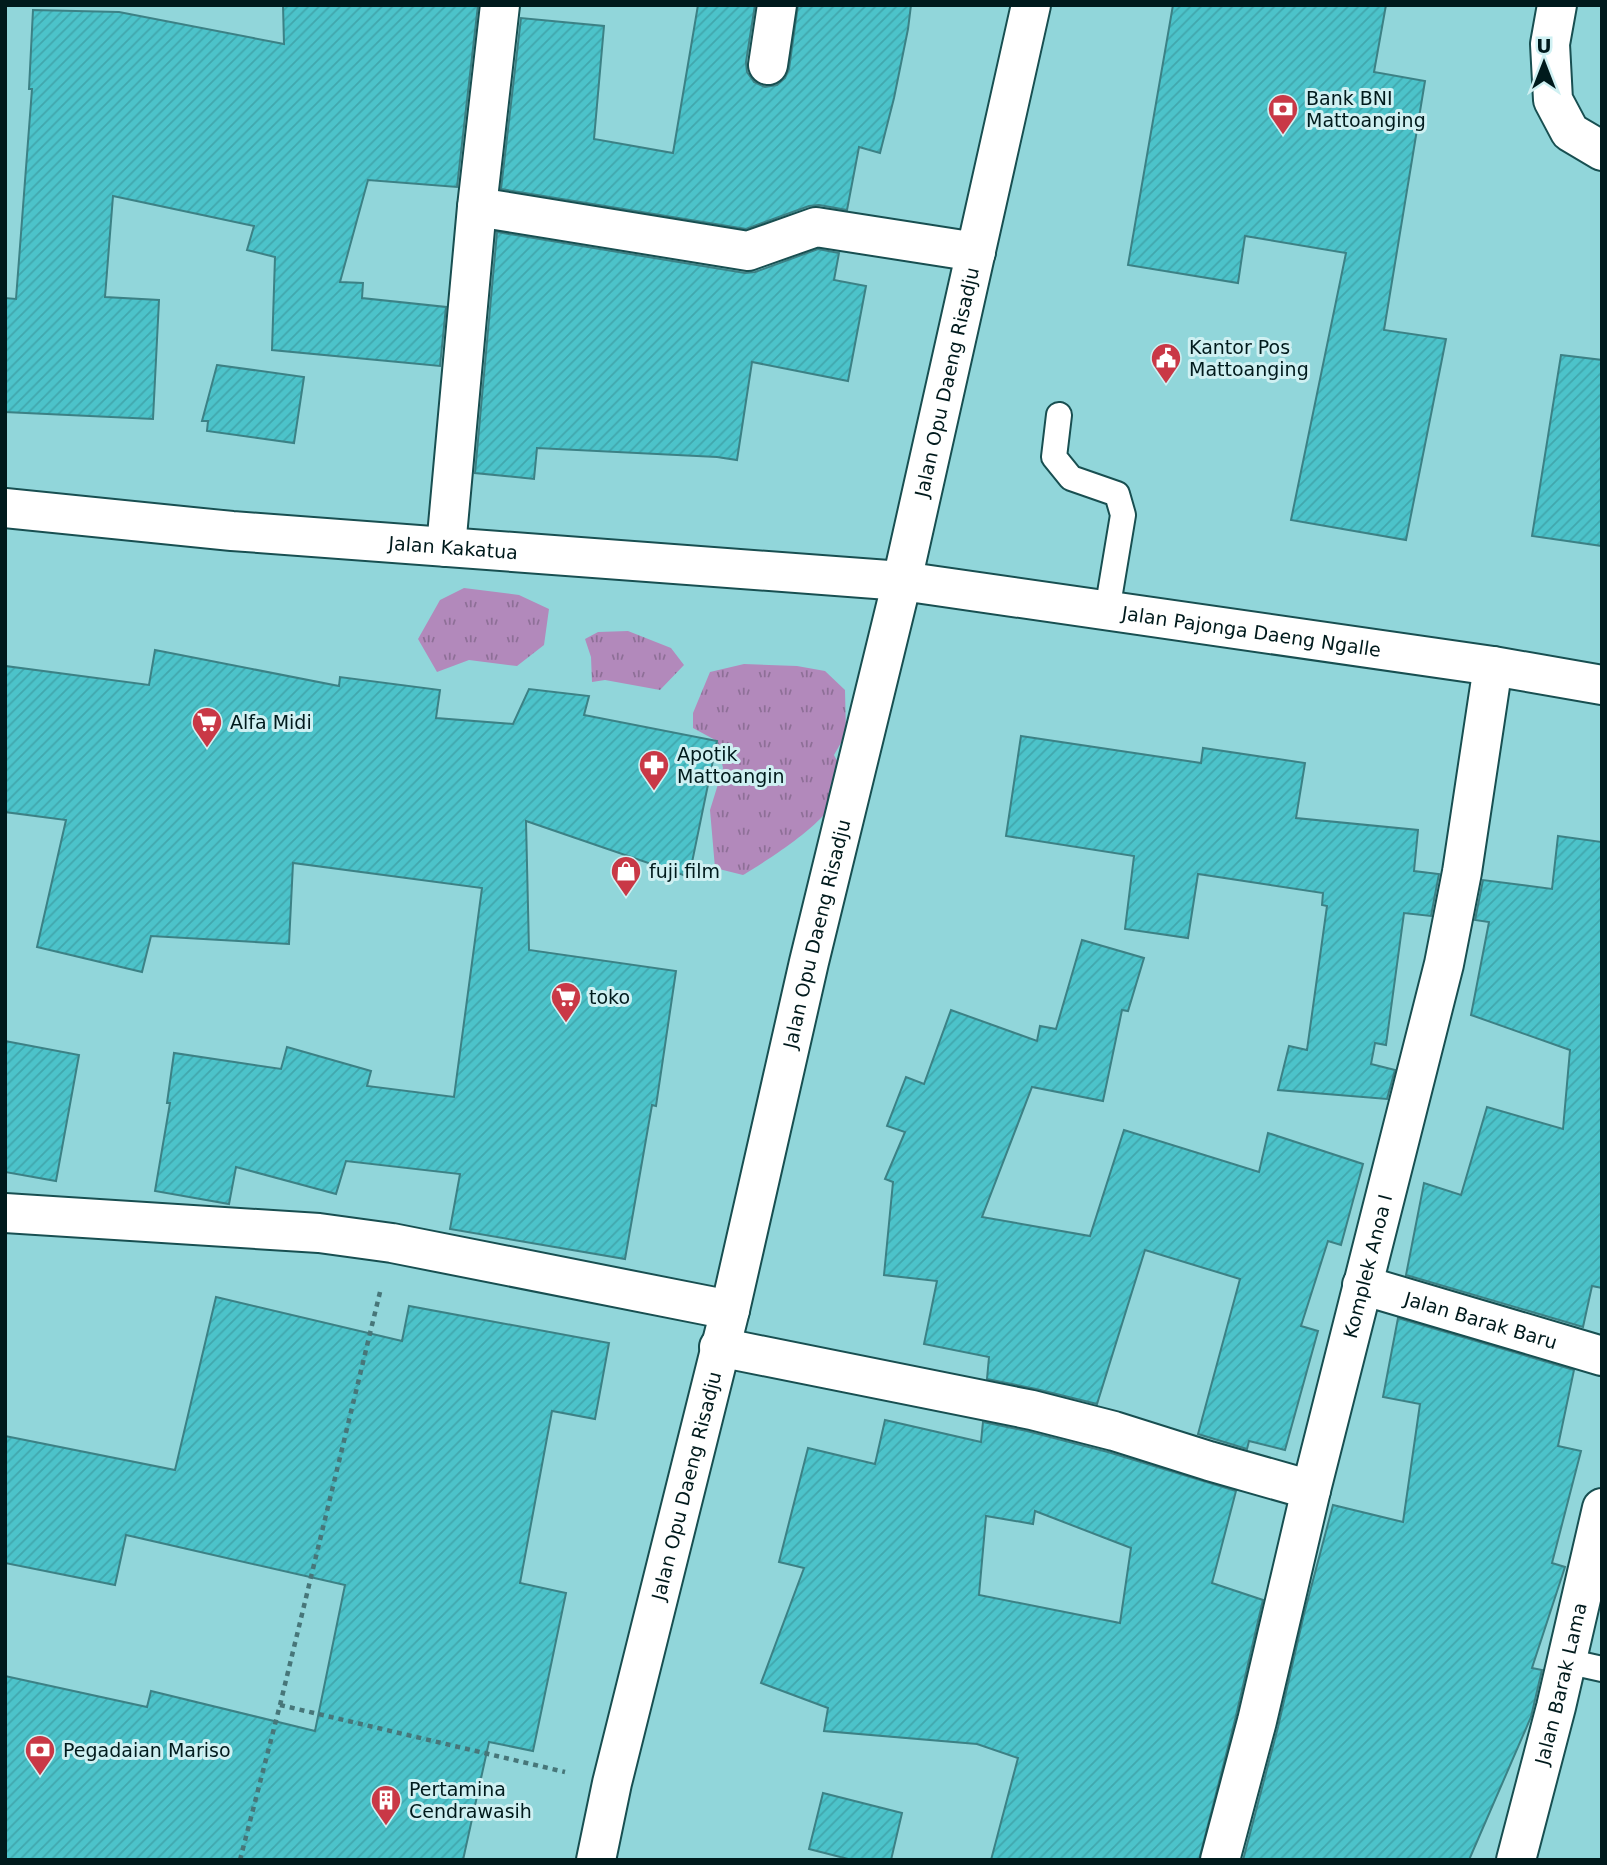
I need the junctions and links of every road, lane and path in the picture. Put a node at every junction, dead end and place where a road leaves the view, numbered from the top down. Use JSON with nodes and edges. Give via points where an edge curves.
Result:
{"nodes":[{"id":1,"x":500,"y":5,"type":"edge"},
{"id":2,"x":777,"y":5,"type":"edge"},
{"id":3,"x":1031,"y":5,"type":"edge"},
{"id":4,"x":1557,"y":5,"type":"edge"},
{"id":5,"x":768,"y":65,"type":"dead end"},
{"id":6,"x":1602,"y":151,"type":"edge"},
{"id":7,"x":477,"y":207,"type":"junction"},
{"id":8,"x":976,"y":253,"type":"junction"},
{"id":9,"x":1059,"y":415,"type":"dead end"},
{"id":10,"x":5,"y":508,"type":"edge"},
{"id":11,"x":446,"y":547,"type":"junction"},
{"id":12,"x":902,"y":581,"type":"junction"},
{"id":13,"x":1107,"y":611,"type":"junction"},
{"id":14,"x":1493,"y":666,"type":"junction"},
{"id":15,"x":1602,"y":685,"type":"edge"},
{"id":16,"x":5,"y":1213,"type":"edge"},
{"id":17,"x":392,"y":1243,"type":"junction"},
{"id":18,"x":1362,"y":1285,"type":"junction"},
{"id":19,"x":730,"y":1310,"type":"junction"},
{"id":20,"x":719,"y":1347,"type":"junction"},
{"id":21,"x":1602,"y":1356,"type":"edge"},
{"id":22,"x":1311,"y":1490,"type":"junction"},
{"id":23,"x":1602,"y":1507,"type":"edge"},
{"id":24,"x":1584,"y":1665,"type":"edge"},
{"id":25,"x":280,"y":1705,"type":"junction"},
{"id":26,"x":612,"y":1783,"type":"junction"},
{"id":27,"x":1223,"y":1859,"type":"edge"},
{"id":28,"x":240,"y":1860,"type":"edge"},
{"id":29,"x":596,"y":1860,"type":"edge"},
{"id":30,"x":1516,"y":1860,"type":"edge"}],
"edges":[{"from":1,"to":7,"type":"street"},
{"from":2,"to":5,"type":"street"},
{"from":3,"to":8,"type":"street","name":"Jalan Opu Daeng Risadju"},
{"from":4,"to":6,"type":"street","via":[[1550,44],[1553,100],[1570,132]]},
{"from":7,"to":8,"type":"street","via":[[748,251],[816,227]]},
{"from":7,"to":11,"type":"street"},
{"from":8,"to":12,"type":"street","name":"Jalan Opu Daeng Risadju"},
{"from":9,"to":13,"type":"lane","via":[[1054,457],[1071,478],[1117,494],[1123,515]]},
{"from":10,"to":11,"type":"street","name":"Jalan Kakatua"},
{"from":11,"to":12,"type":"street","name":"Jalan Kakatua"},
{"from":12,"to":13,"type":"street","name":"Jalan Pajonga Daeng Ngalle"},
{"from":12,"to":19,"type":"street","name":"Jalan Opu Daeng Risadju"},
{"from":13,"to":14,"type":"street","name":"Jalan Pajonga Daeng Ngalle"},
{"from":14,"to":15,"type":"street","name":"Jalan Pajonga Daeng Ngalle"},
{"from":14,"to":18,"type":"street","name":"Komplek Anoa I","via":[[1444,964]]},
{"from":16,"to":17,"type":"street","via":[[319,1233]]},
{"from":17,"to":19,"type":"street"},
{"from":17,"to":25,"type":"path"},
{"from":18,"to":21,"type":"street","name":"Jalan Barak Baru"},
{"from":18,"to":22,"type":"street","name":"Komplek Anoa I"},
{"from":19,"to":20,"type":"street","name":"Jalan Opu Daeng Risadju"},
{"from":20,"to":22,"type":"street","via":[[1032,1410]]},
{"from":20,"to":26,"type":"street","name":"Jalan Opu Daeng Risadju"},
{"from":22,"to":27,"type":"street","name":"Komplek Anoa I"},
{"from":23,"to":24,"type":"street","name":"Jalan Barak Lama"},
{"from":24,"to":30,"type":"street","name":"Jalan Barak Lama"},
{"from":25,"to":26,"type":"path"},
{"from":25,"to":28,"type":"path"},
{"from":26,"to":29,"type":"street","name":"Jalan Opu Daeng Risadju"}]}
